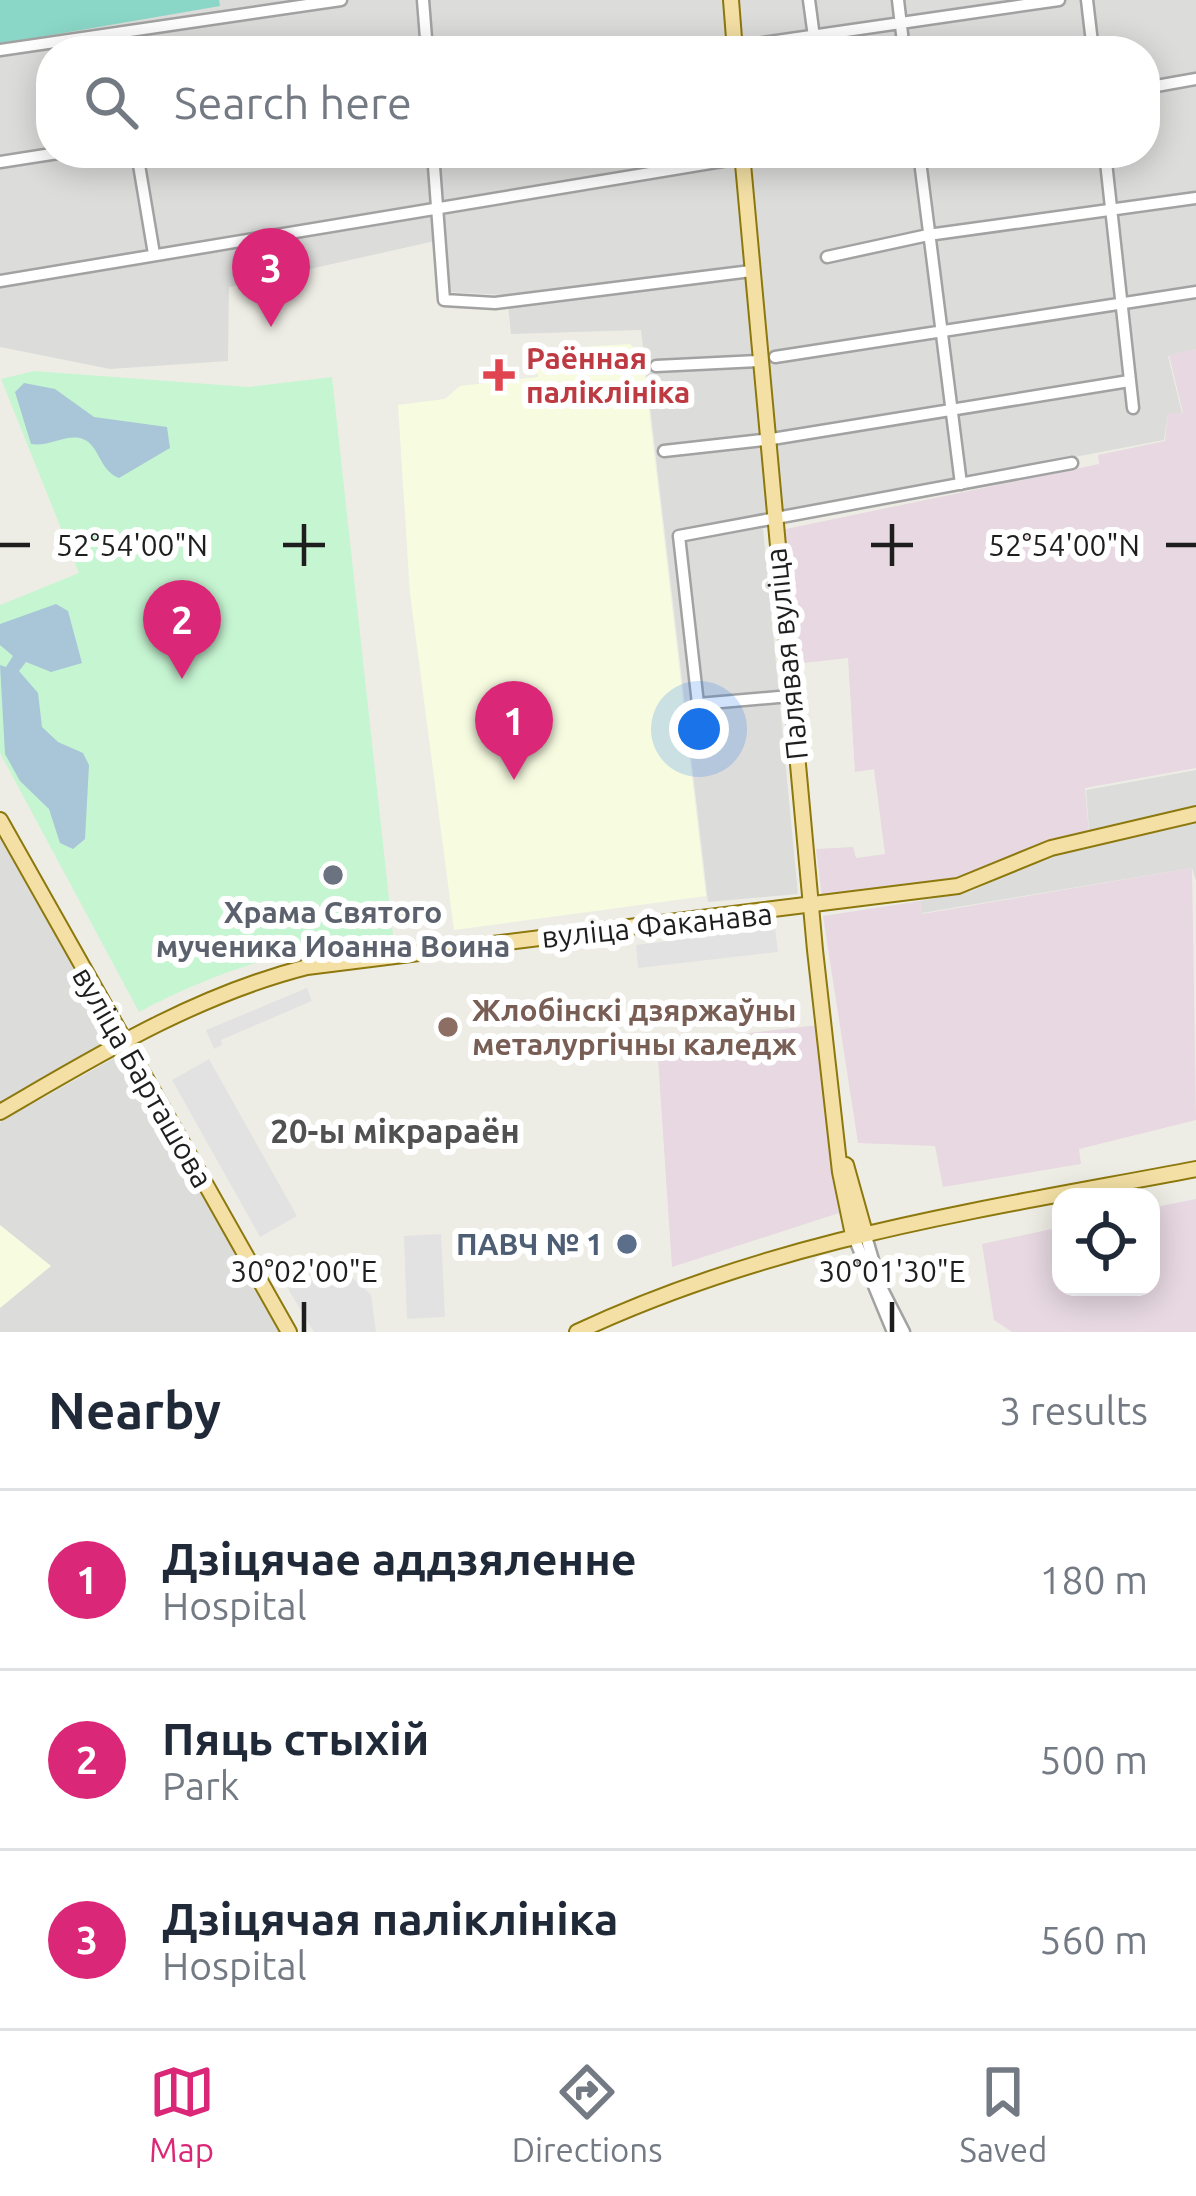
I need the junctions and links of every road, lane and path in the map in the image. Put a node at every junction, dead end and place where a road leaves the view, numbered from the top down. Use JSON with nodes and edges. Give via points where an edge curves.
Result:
{"nodes":[{"id":1,"x":227,"y":0,"type":"edge"},
{"id":2,"x":341,"y":0,"type":"edge"},
{"id":3,"x":423,"y":0,"type":"edge"},
{"id":4,"x":731,"y":0,"type":"edge"},
{"id":5,"x":809,"y":0,"type":"edge"},
{"id":6,"x":898,"y":0,"type":"edge"},
{"id":7,"x":1059,"y":0,"type":"edge"},
{"id":8,"x":1087,"y":0,"type":"edge"},
{"id":9,"x":230,"y":17,"type":"junction"},
{"id":10,"x":900,"y":26,"type":"junction"},
{"id":11,"x":119,"y":34,"type":"joint"},
{"id":12,"x":104,"y":36,"type":"edge"},
{"id":13,"x":426,"y":36,"type":"edge"},
{"id":14,"x":734,"y":36,"type":"edge"},
{"id":15,"x":814,"y":36,"type":"edge"},
{"id":16,"x":822,"y":36,"type":"edge"},
{"id":17,"x":902,"y":36,"type":"edge"},
{"id":18,"x":1091,"y":36,"type":"edge"},
{"id":19,"x":36,"y":45,"type":"edge"},
{"id":20,"x":0,"y":50,"type":"edge"},
{"id":21,"x":1196,"y":79,"type":"edge"},
{"id":22,"x":1160,"y":85,"type":"edge"},
{"id":23,"x":36,"y":156,"type":"edge"},
{"id":24,"x":0,"y":162,"type":"edge"},
{"id":25,"x":140,"y":168,"type":"edge"},
{"id":26,"x":434,"y":168,"type":"edge"},
{"id":27,"x":670,"y":168,"type":"edge"},
{"id":28,"x":743,"y":168,"type":"edge"},
{"id":29,"x":921,"y":168,"type":"edge"},
{"id":30,"x":1107,"y":168,"type":"edge"},
{"id":31,"x":1196,"y":198,"type":"edge"},
{"id":32,"x":1112,"y":209,"type":"junction"},
{"id":33,"x":436,"y":210,"type":"junction"},
{"id":34,"x":928,"y":235,"type":"junction"},
{"id":35,"x":154,"y":254,"type":"junction"},
{"id":36,"x":827,"y":256,"type":"dead end"},
{"id":37,"x":751,"y":271,"type":"junction"},
{"id":38,"x":0,"y":281,"type":"edge"},
{"id":39,"x":1196,"y":292,"type":"edge"},
{"id":40,"x":1120,"y":303,"type":"junction"},
{"id":41,"x":938,"y":331,"type":"junction"},
{"id":42,"x":776,"y":357,"type":"dead end"},
{"id":43,"x":758,"y":361,"type":"junction"},
{"id":44,"x":656,"y":366,"type":"dead end"},
{"id":45,"x":1130,"y":381,"type":"junction"},
{"id":46,"x":1133,"y":408,"type":"dead end"},
{"id":47,"x":949,"y":412,"type":"junction"},
{"id":48,"x":765,"y":440,"type":"junction"},
{"id":49,"x":664,"y":451,"type":"dead end"},
{"id":50,"x":1072,"y":464,"type":"dead end"},
{"id":51,"x":961,"y":484,"type":"junction"},
{"id":52,"x":773,"y":521,"type":"junction"},
{"id":53,"x":790,"y":696,"type":"junction"},
{"id":54,"x":1196,"y":814,"type":"edge"},
{"id":55,"x":0,"y":820,"type":"edge"},
{"id":56,"x":811,"y":908,"type":"junction"},
{"id":57,"x":123,"y":1042,"type":"junction"},
{"id":58,"x":0,"y":1112,"type":"edge"},
{"id":59,"x":1196,"y":1169,"type":"edge"},
{"id":60,"x":859,"y":1234,"type":"junction"},
{"id":61,"x":289,"y":1332,"type":"edge"},
{"id":62,"x":577,"y":1332,"type":"edge"},
{"id":63,"x":893,"y":1332,"type":"edge"},
{"id":64,"x":904,"y":1332,"type":"edge"}],
"edges":[{"from":1,"to":9,"type":"street"},
{"from":2,"to":9,"type":"street"},
{"from":3,"to":13,"type":"street"},
{"from":4,"to":14,"type":"main road"},
{"from":5,"to":15,"type":"street"},
{"from":6,"to":10,"type":"street"},
{"from":7,"to":10,"type":"street"},
{"from":8,"to":18,"type":"street"},
{"from":9,"to":11,"type":"street"},
{"from":10,"to":16,"type":"street"},
{"from":10,"to":17,"type":"street"},
{"from":11,"to":12,"type":"street"},
{"from":19,"to":20,"type":"street"},
{"from":21,"to":22,"type":"street"},
{"from":23,"to":24,"type":"street"},
{"from":25,"to":35,"type":"street"},
{"from":26,"to":33,"type":"street"},
{"from":27,"to":33,"type":"street"},
{"from":28,"to":37,"type":"main road","name":"Палявая вуліца"},
{"from":29,"to":34,"type":"street"},
{"from":30,"to":32,"type":"street"},
{"from":31,"to":32,"type":"street"},
{"from":32,"to":34,"type":"street"},
{"from":32,"to":40,"type":"street"},
{"from":33,"to":35,"type":"street"},
{"from":33,"to":37,"type":"street","via":[[444,300],[495,303]]},
{"from":34,"to":36,"type":"street"},
{"from":34,"to":41,"type":"street"},
{"from":35,"to":38,"type":"street"},
{"from":37,"to":43,"type":"main road","name":"Палявая вуліца"},
{"from":39,"to":40,"type":"street"},
{"from":40,"to":41,"type":"street"},
{"from":40,"to":45,"type":"street"},
{"from":41,"to":42,"type":"street"},
{"from":41,"to":47,"type":"street"},
{"from":43,"to":44,"type":"street"},
{"from":43,"to":48,"type":"main road","name":"Палявая вуліца"},
{"from":45,"to":46,"type":"street"},
{"from":45,"to":47,"type":"street"},
{"from":47,"to":48,"type":"street"},
{"from":47,"to":51,"type":"street"},
{"from":48,"to":49,"type":"street"},
{"from":48,"to":52,"type":"main road","name":"Палявая вуліца"},
{"from":50,"to":51,"type":"street"},
{"from":51,"to":52,"type":"street"},
{"from":52,"to":53,"type":"main road","name":"Палявая вуліца"},
{"from":52,"to":53,"type":"street","via":[[679,536],[683,604],[698,704]]},
{"from":53,"to":56,"type":"main road","name":"Палявая вуліца"},
{"from":54,"to":56,"type":"main road","name":"вуліца Факанава","via":[[1051,848],[958,886]]},
{"from":55,"to":57,"type":"main road","name":"вуліца Барташова"},
{"from":56,"to":57,"type":"main road","name":"вуліца Факанава","via":[[334,961],[234,988]]},
{"from":56,"to":60,"type":"main road","name":"Палявая вуліца","via":[[841,1155]]},
{"from":57,"to":58,"type":"main road","name":"вуліца Факанава"},
{"from":57,"to":61,"type":"main road","name":"вуліца Барташова"},
{"from":59,"to":60,"type":"main road"},
{"from":60,"to":62,"type":"main road","via":[[710,1275]]},
{"from":60,"to":63,"type":"street"},
{"from":60,"to":64,"type":"street"}]}
